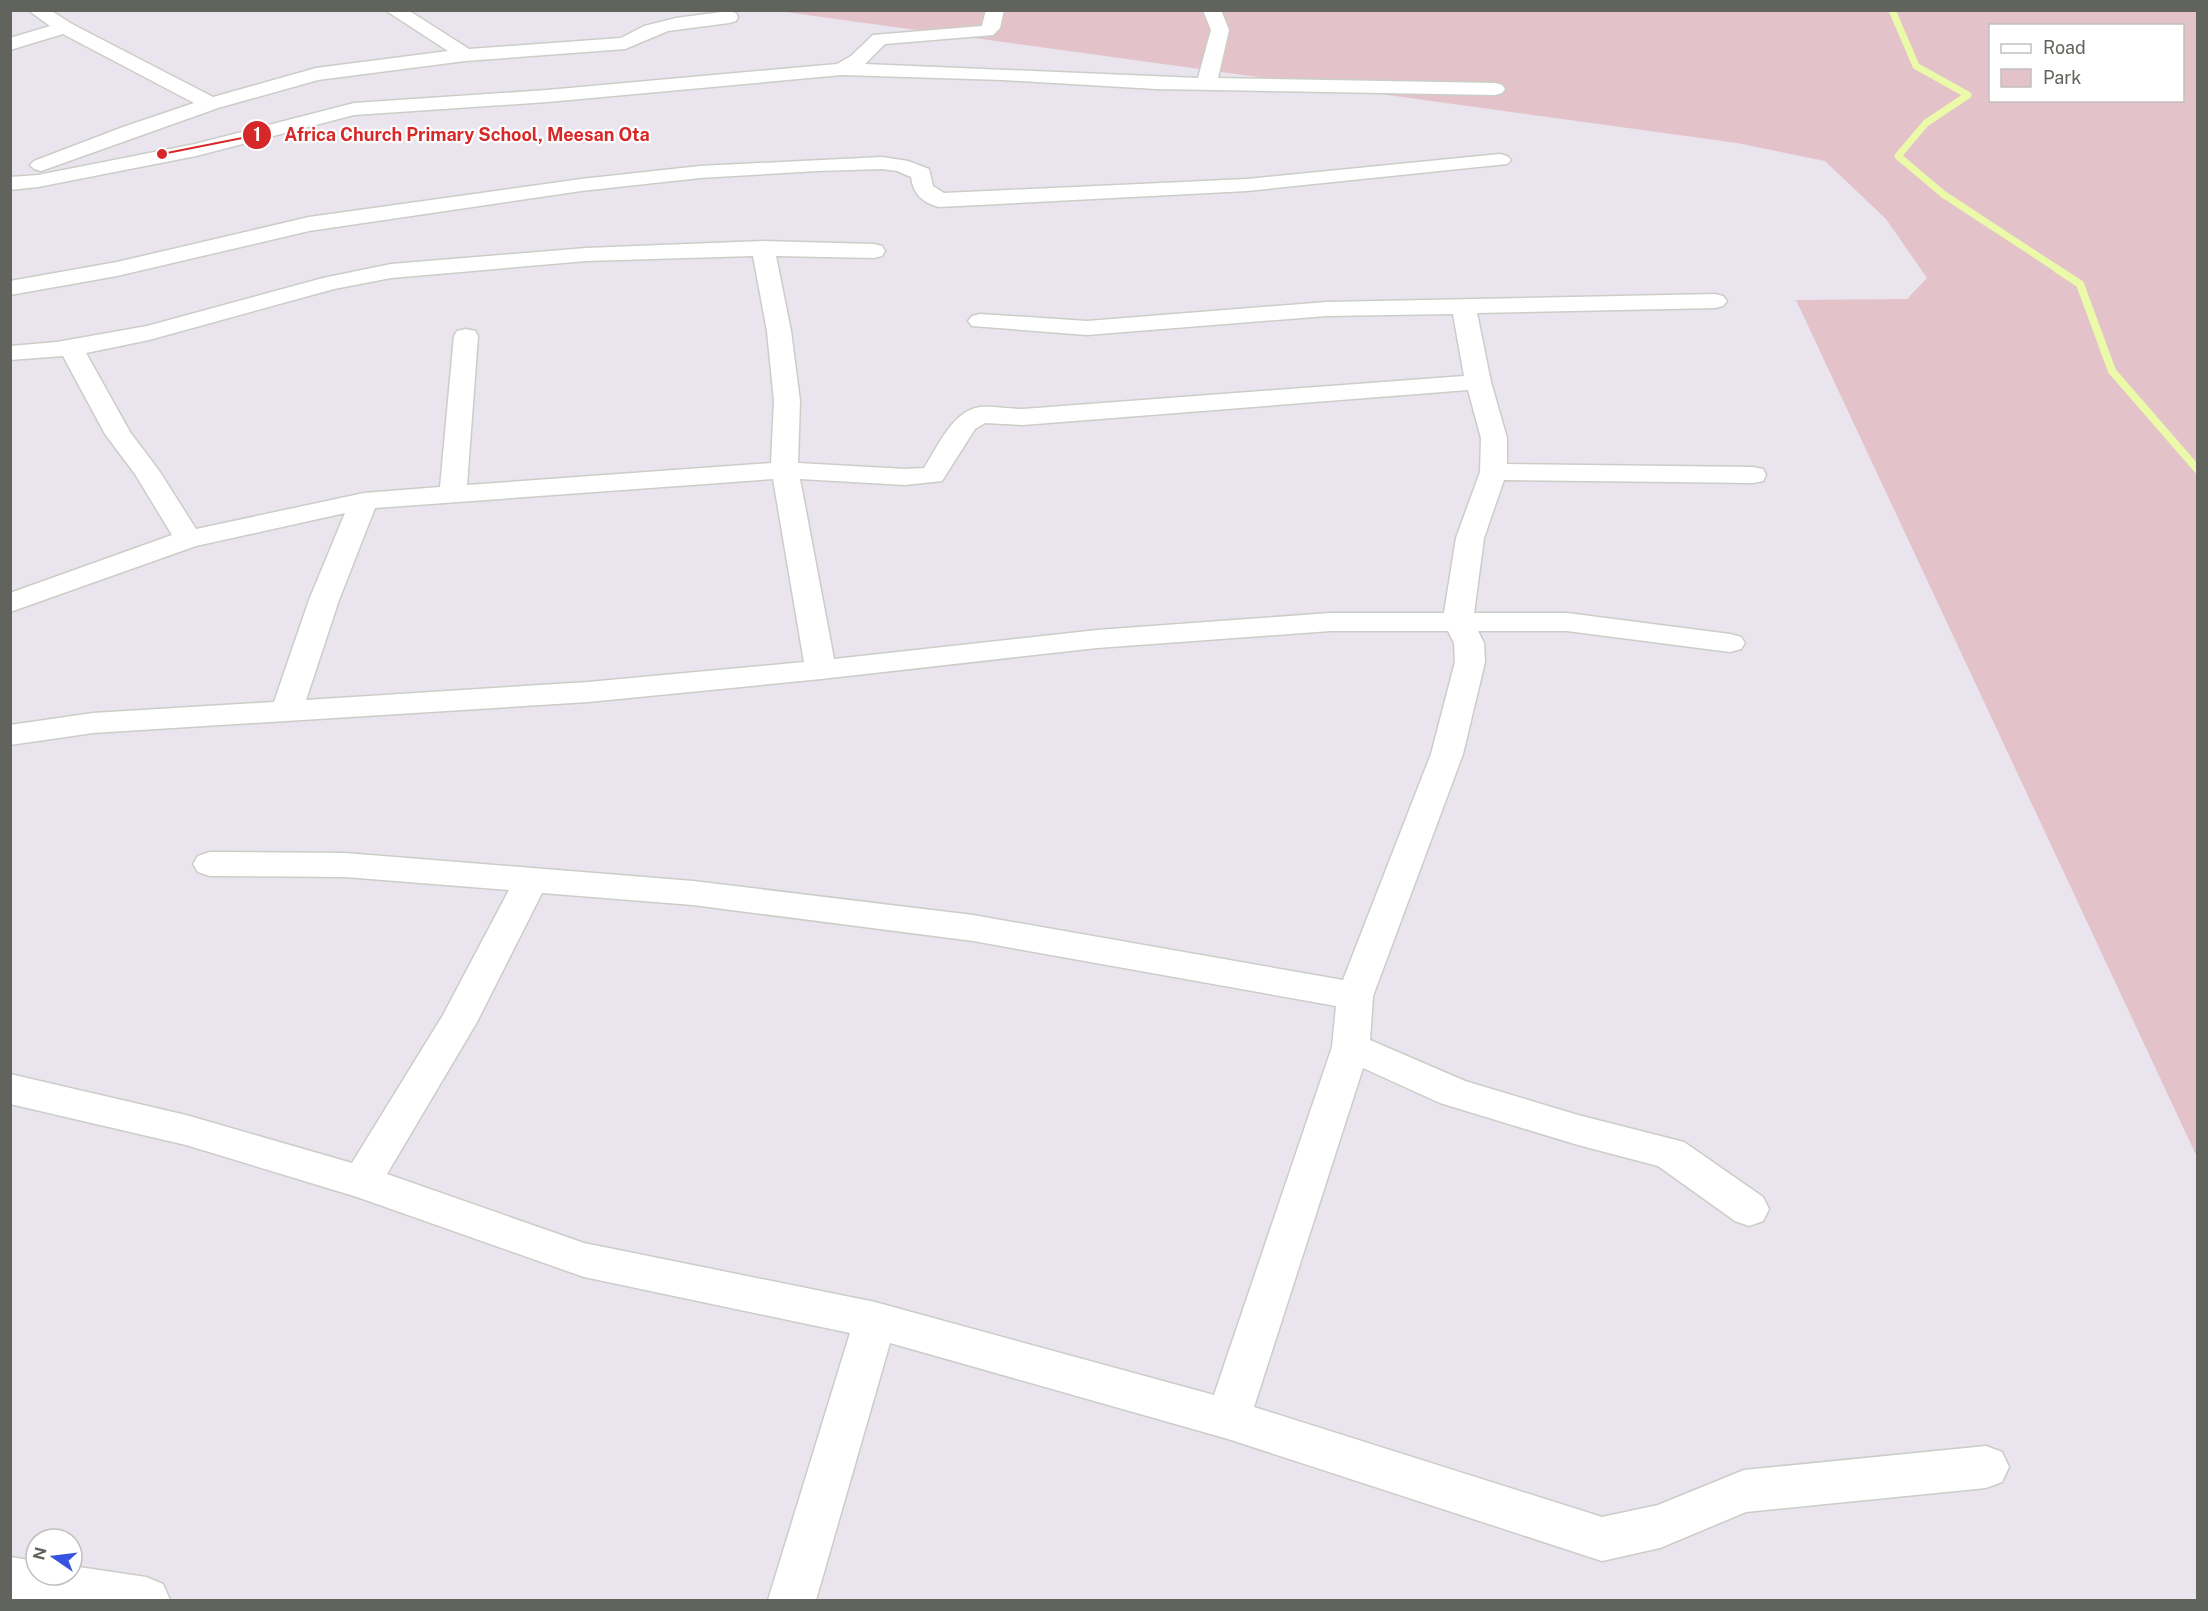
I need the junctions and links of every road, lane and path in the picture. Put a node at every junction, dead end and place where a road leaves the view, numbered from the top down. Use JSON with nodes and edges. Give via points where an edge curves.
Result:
{"nodes":[{"id":1,"x":37,"y":10,"type":"edge"},
{"id":2,"x":394,"y":10,"type":"edge"},
{"id":3,"x":995,"y":10,"type":"edge"},
{"id":4,"x":1212,"y":10,"type":"edge"},
{"id":5,"x":729,"y":17,"type":"dead end"},
{"id":6,"x":65,"y":28,"type":"junction"},
{"id":7,"x":10,"y":44,"type":"edge"},
{"id":8,"x":465,"y":55,"type":"junction"},
{"id":9,"x":842,"y":69,"type":"junction"},
{"id":10,"x":1207,"y":83,"type":"junction"},
{"id":11,"x":1495,"y":89,"type":"dead end"},
{"id":12,"x":211,"y":104,"type":"junction"},
{"id":13,"x":1500,"y":160,"type":"dead end"},
{"id":14,"x":10,"y":177,"type":"edge"},
{"id":15,"x":10,"y":184,"type":"edge"},
{"id":16,"x":763,"y":248,"type":"junction"},
{"id":17,"x":874,"y":251,"type":"dead end"},
{"id":18,"x":10,"y":288,"type":"edge"},
{"id":19,"x":1715,"y":301,"type":"dead end"},
{"id":20,"x":1464,"y":308,"type":"junction"},
{"id":21,"x":980,"y":321,"type":"dead end"},
{"id":22,"x":466,"y":336,"type":"dead end"},
{"id":23,"x":72,"y":349,"type":"junction"},
{"id":24,"x":10,"y":353,"type":"edge"},
{"id":25,"x":1478,"y":382,"type":"junction"},
{"id":26,"x":785,"y":470,"type":"junction"},
{"id":27,"x":1493,"y":472,"type":"junction"},
{"id":28,"x":1754,"y":475,"type":"dead end"},
{"id":29,"x":453,"y":494,"type":"junction"},
{"id":30,"x":364,"y":501,"type":"junction"},
{"id":31,"x":188,"y":539,"type":"junction"},
{"id":32,"x":10,"y":603,"type":"edge"},
{"id":33,"x":1458,"y":621,"type":"junction"},
{"id":34,"x":1730,"y":643,"type":"dead end"},
{"id":35,"x":821,"y":670,"type":"junction"},
{"id":36,"x":288,"y":710,"type":"junction"},
{"id":37,"x":10,"y":735,"type":"edge"},
{"id":38,"x":210,"y":864,"type":"dead end"},
{"id":39,"x":532,"y":879,"type":"junction"},
{"id":40,"x":1355,"y":996,"type":"junction"},
{"id":41,"x":1351,"y":1047,"type":"junction"},
{"id":42,"x":10,"y":1089,"type":"edge"},
{"id":43,"x":362,"y":1182,"type":"junction"},
{"id":44,"x":1749,"y":1209,"type":"dead end"},
{"id":45,"x":875,"y":1320,"type":"junction"},
{"id":46,"x":1228,"y":1419,"type":"junction"},
{"id":47,"x":1986,"y":1467,"type":"dead end"},
{"id":48,"x":10,"y":1580,"type":"edge"},
{"id":49,"x":146,"y":1600,"type":"edge"},
{"id":50,"x":792,"y":1600,"type":"edge"}],
"edges":[{"from":1,"to":6,"type":"street"},
{"from":2,"to":8,"type":"street"},
{"from":3,"to":9,"type":"street","via":[[991,28],[986,31],[880,39]]},
{"from":4,"to":10,"type":"street","via":[[1220,30]]},
{"from":5,"to":8,"type":"street","via":[[679,21],[643,32],[625,43]]},
{"from":6,"to":7,"type":"street"},
{"from":6,"to":12,"type":"street"},
{"from":8,"to":12,"type":"street","via":[[316,74]]},
{"from":9,"to":10,"type":"street"},
{"from":9,"to":15,"type":"street","via":[[354,109],[196,150]]},
{"from":10,"to":11,"type":"street"},
{"from":12,"to":14,"type":"street"},
{"from":13,"to":18,"type":"street","via":[[1246,185],[939,200],[923,189],[921,174],[901,165],[700,172],[309,224],[117,269]]},
{"from":16,"to":17,"type":"street"},
{"from":16,"to":23,"type":"street","via":[[556,256],[378,273],[169,328]]},
{"from":16,"to":26,"type":"street","via":[[788,401]]},
{"from":19,"to":20,"type":"street"},
{"from":20,"to":21,"type":"street","via":[[1327,309],[1087,328]]},
{"from":20,"to":25,"type":"street"},
{"from":22,"to":29,"type":"street"},
{"from":23,"to":24,"type":"street"},
{"from":23,"to":31,"type":"street","via":[[118,434],[147,472]]},
{"from":25,"to":26,"type":"street","via":[[1034,416],[980,416],[966,424],[932,475]]},
{"from":25,"to":27,"type":"street","via":[[1494,438]]},
{"from":26,"to":29,"type":"street"},
{"from":26,"to":35,"type":"street"},
{"from":27,"to":28,"type":"street"},
{"from":27,"to":33,"type":"street","via":[[1470,538]]},
{"from":29,"to":30,"type":"street"},
{"from":30,"to":31,"type":"street"},
{"from":30,"to":36,"type":"street","via":[[324,600]]},
{"from":31,"to":32,"type":"street"},
{"from":33,"to":34,"type":"street","via":[[1567,622]]},
{"from":33,"to":35,"type":"street","via":[[1330,622],[1097,639]]},
{"from":33,"to":40,"type":"street","via":[[1469,644],[1470,662],[1447,754]]},
{"from":35,"to":36,"type":"street","via":[[588,692]]},
{"from":36,"to":37,"type":"street","via":[[93,723]]},
{"from":38,"to":39,"type":"street","via":[[345,865]]},
{"from":39,"to":40,"type":"street","via":[[693,893],[973,928]]},
{"from":39,"to":43,"type":"street","via":[[458,1022]]},
{"from":40,"to":41,"type":"street"},
{"from":41,"to":44,"type":"street","via":[[1454,1092],[1670,1153]]},
{"from":41,"to":46,"type":"street"},
{"from":42,"to":43,"type":"street","via":[[186,1130]]},
{"from":43,"to":45,"type":"street","via":[[584,1260]]},
{"from":45,"to":46,"type":"street"},
{"from":45,"to":50,"type":"street"},
{"from":46,"to":47,"type":"street","via":[[1602,1539],[1660,1526],[1744,1491]]},
{"from":48,"to":49,"type":"street"}]}
